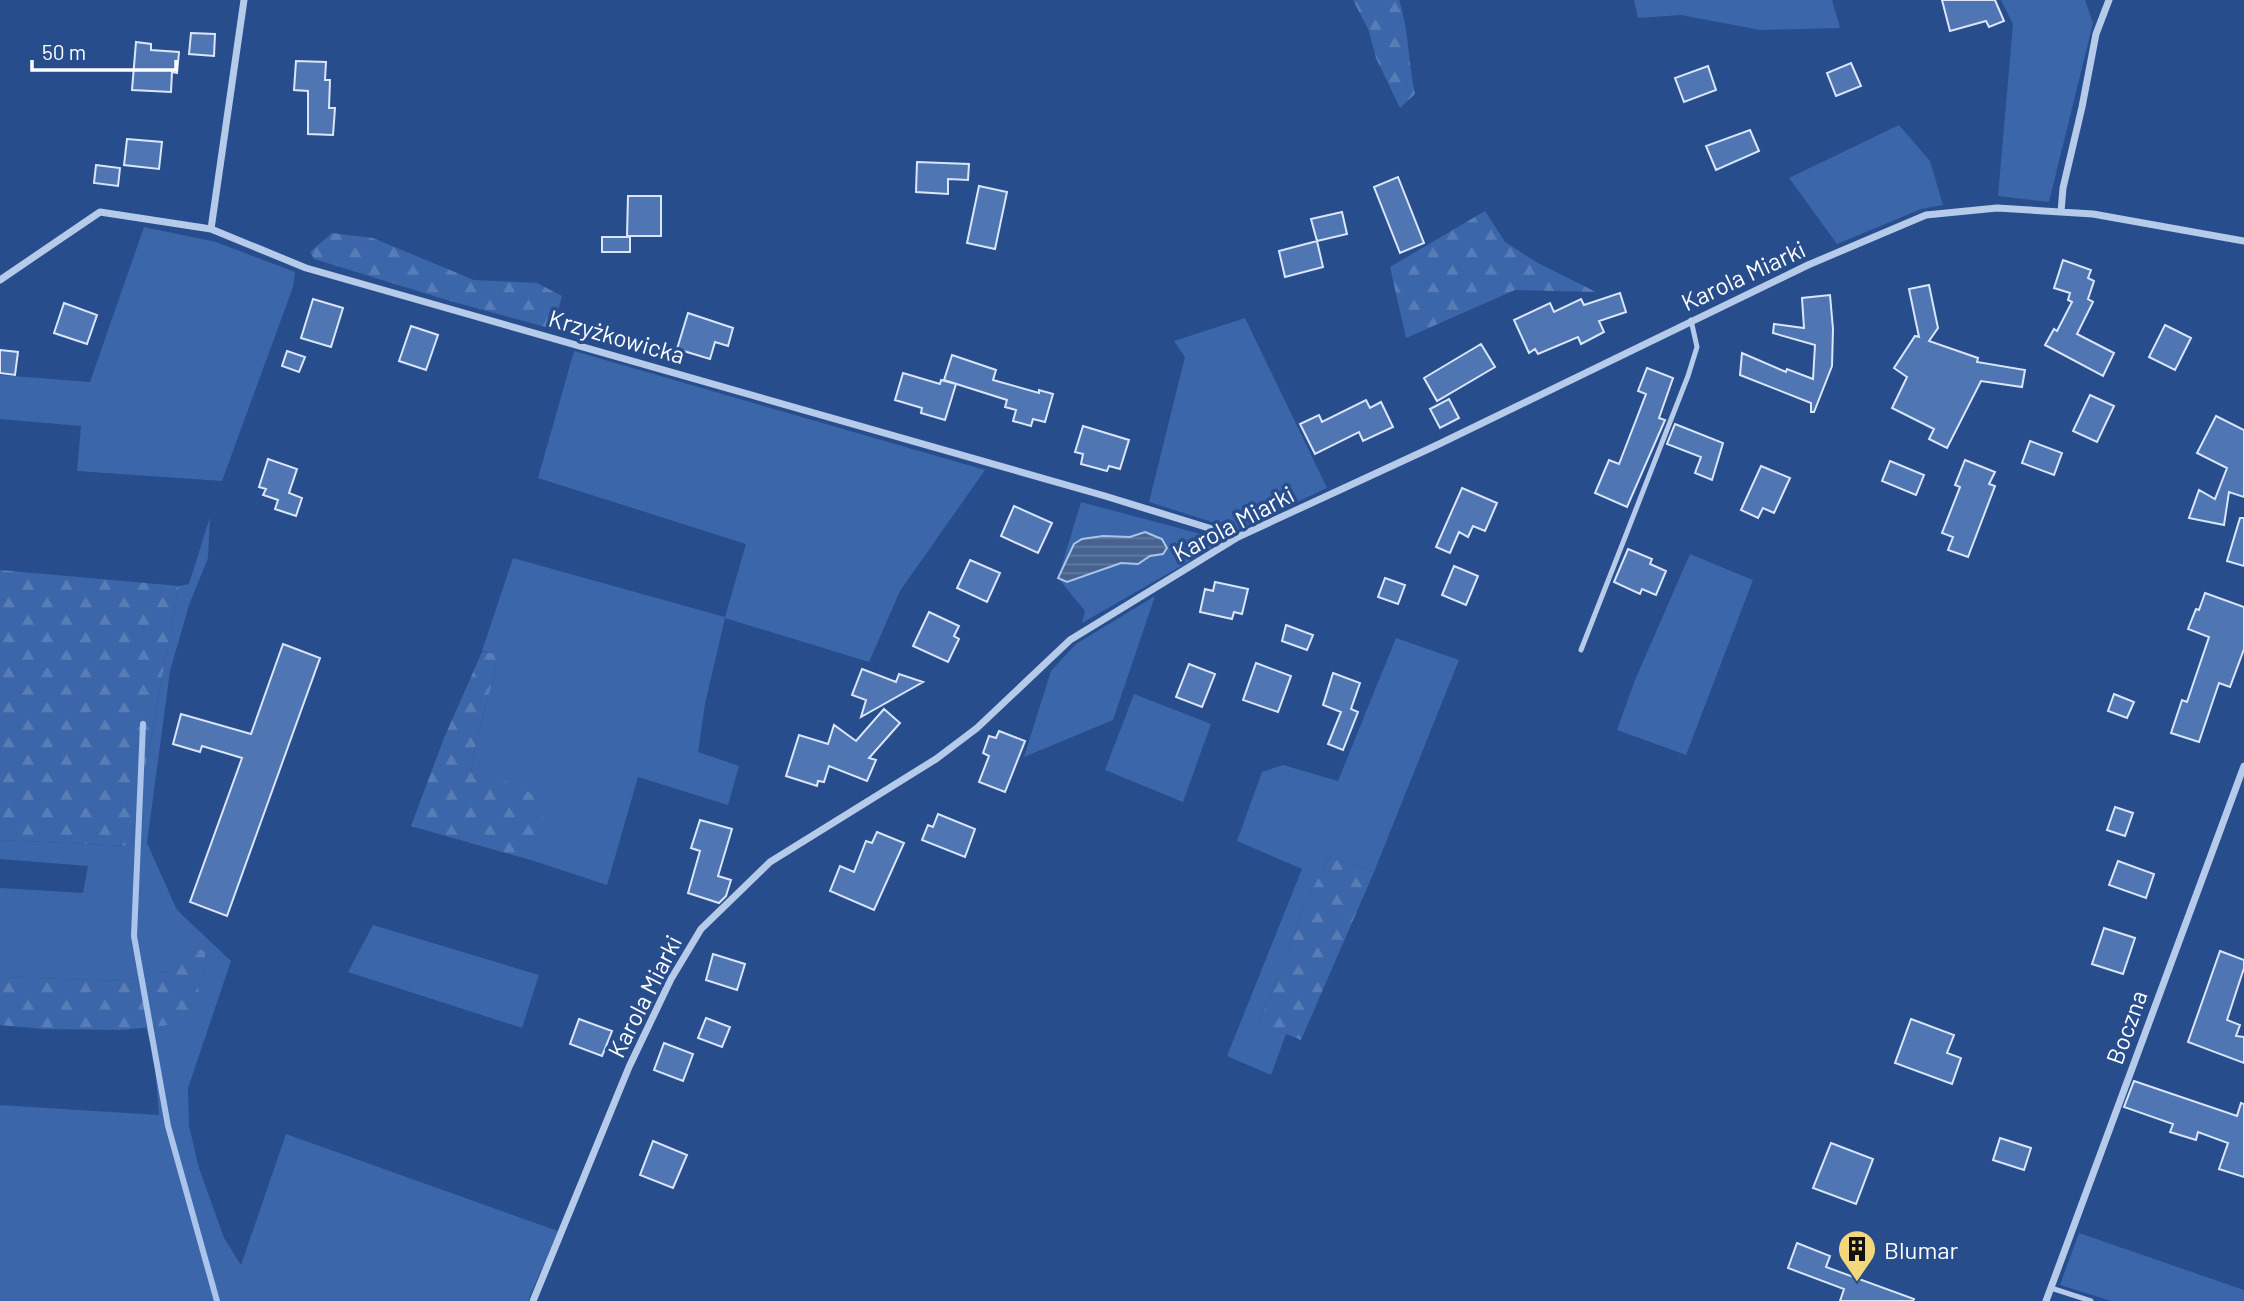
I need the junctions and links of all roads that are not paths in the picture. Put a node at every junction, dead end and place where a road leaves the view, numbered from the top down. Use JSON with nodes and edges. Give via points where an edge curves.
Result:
{"nodes":[{"id":1,"x":244,"y":0,"type":"edge"},
{"id":2,"x":2109,"y":0,"type":"edge"},
{"id":3,"x":2061,"y":212,"type":"junction"},
{"id":4,"x":211,"y":229,"type":"junction"},
{"id":5,"x":2244,"y":241,"type":"edge"},
{"id":6,"x":0,"y":280,"type":"edge"},
{"id":7,"x":1691,"y":320,"type":"junction"},
{"id":8,"x":1238,"y":537,"type":"junction"},
{"id":9,"x":1581,"y":650,"type":"dead end"},
{"id":10,"x":2244,"y":766,"type":"edge"},
{"id":11,"x":2051,"y":1288,"type":"junction"},
{"id":12,"x":533,"y":1301,"type":"edge"},
{"id":13,"x":2046,"y":1301,"type":"edge"},
{"id":14,"x":2091,"y":1301,"type":"edge"}],
"edges":[{"from":1,"to":4,"type":"street"},
{"from":2,"to":3,"type":"street","via":[[2096,34]]},
{"from":3,"to":5,"type":"street","name":"Karola Miarki"},
{"from":3,"to":7,"type":"street","name":"Karola Miarki","via":[[1997,208],[1926,215]]},
{"from":4,"to":6,"type":"street","name":"Krzyżkowicka","via":[[100,212]]},
{"from":4,"to":8,"type":"street","name":"Krzyżkowicka","via":[[306,268]]},
{"from":7,"to":8,"type":"street","name":"Karola Miarki"},
{"from":7,"to":9,"type":"lane","via":[[1697,347],[1688,376]]},
{"from":8,"to":12,"type":"street","name":"Karola Miarki","via":[[1070,640],[977,728],[936,759],[770,862],[701,929],[629,1066]]},
{"from":10,"to":11,"type":"street","name":"Boczna"},
{"from":11,"to":13,"type":"street","name":"Boczna"},
{"from":11,"to":14,"type":"lane"}]}
